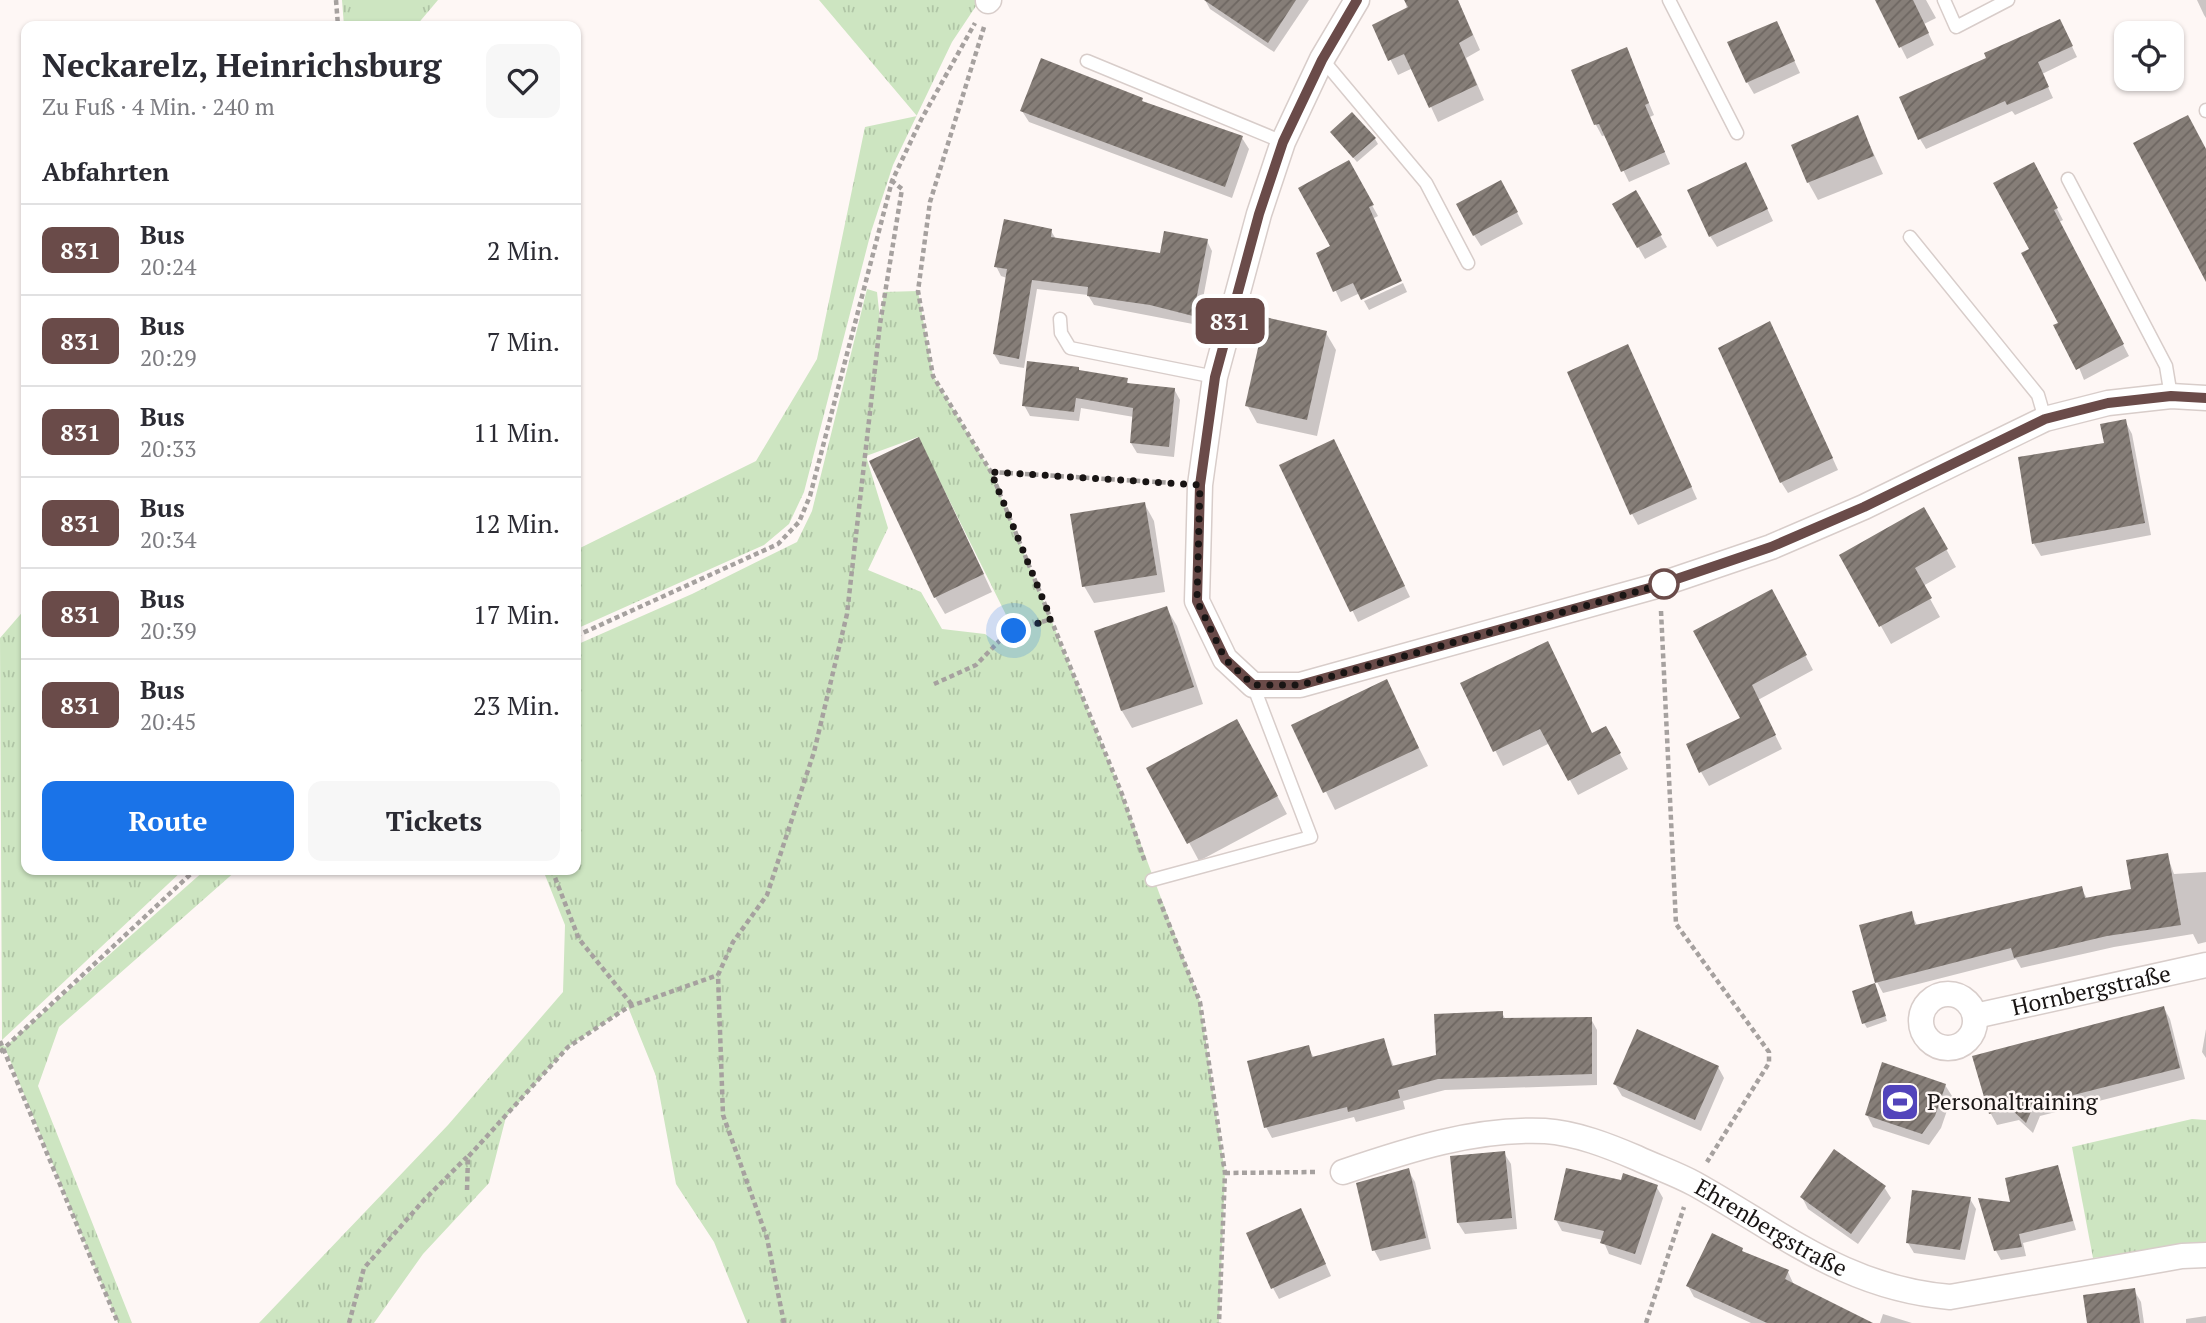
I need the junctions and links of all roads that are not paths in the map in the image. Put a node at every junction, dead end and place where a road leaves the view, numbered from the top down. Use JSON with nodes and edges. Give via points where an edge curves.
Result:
{"nodes":[{"id":1,"x":1357,"y":0,"type":"edge"},
{"id":2,"x":1669,"y":0,"type":"edge"},
{"id":3,"x":1944,"y":0,"type":"edge"},
{"id":4,"x":2008,"y":0,"type":"edge"},
{"id":5,"x":1322,"y":60,"type":"junction"},
{"id":6,"x":1087,"y":61,"type":"dead end"},
{"id":7,"x":1737,"y":133,"type":"dead end"},
{"id":8,"x":1283,"y":142,"type":"junction"},
{"id":9,"x":2068,"y":178,"type":"dead end"},
{"id":10,"x":1910,"y":237,"type":"dead end"},
{"id":11,"x":1468,"y":263,"type":"dead end"},
{"id":12,"x":1060,"y":319,"type":"dead end"},
{"id":13,"x":1215,"y":377,"type":"junction"},
{"id":14,"x":2171,"y":396,"type":"junction"},
{"id":15,"x":2206,"y":398,"type":"edge"},
{"id":16,"x":2045,"y":419,"type":"junction"},
{"id":17,"x":1253,"y":685,"type":"junction"},
{"id":18,"x":1152,"y":880,"type":"road end"},
{"id":19,"x":2206,"y":965,"type":"edge"},
{"id":20,"x":1975,"y":1016,"type":"dead end"},
{"id":21,"x":1343,"y":1172,"type":"road end"},
{"id":22,"x":2206,"y":1255,"type":"edge"}],
"edges":[{"from":1,"to":5,"type":"street"},
{"from":2,"to":7,"type":"lane"},
{"from":3,"to":4,"type":"lane","via":[[1956,27]]},
{"from":5,"to":8,"type":"street"},
{"from":5,"to":11,"type":"lane","via":[[1426,183]]},
{"from":6,"to":8,"type":"lane"},
{"from":8,"to":13,"type":"street"},
{"from":9,"to":14,"type":"lane","via":[[2166,366]]},
{"from":10,"to":16,"type":"lane","via":[[2038,395]]},
{"from":12,"to":13,"type":"lane","via":[[1061,333],[1070,348]]},
{"from":13,"to":17,"type":"street","via":[[1200,485],[1197,601],[1225,659]]},
{"from":14,"to":15,"type":"street"},
{"from":14,"to":16,"type":"street","via":[[2108,403]]},
{"from":16,"to":17,"type":"street","via":[[1771,547],[1653,587],[1300,685]]},
{"from":17,"to":18,"type":"lane","via":[[1311,837]]},
{"from":19,"to":20,"type":"street","name":"Hornbergstraße"},
{"from":21,"to":22,"type":"street","name":"Ehrenbergstraße","via":[[1414,1149],[1483,1134],[1547,1131],[1608,1146],[1694,1184],[1826,1264],[1885,1287],[1930,1296],[1950,1297]]}]}
